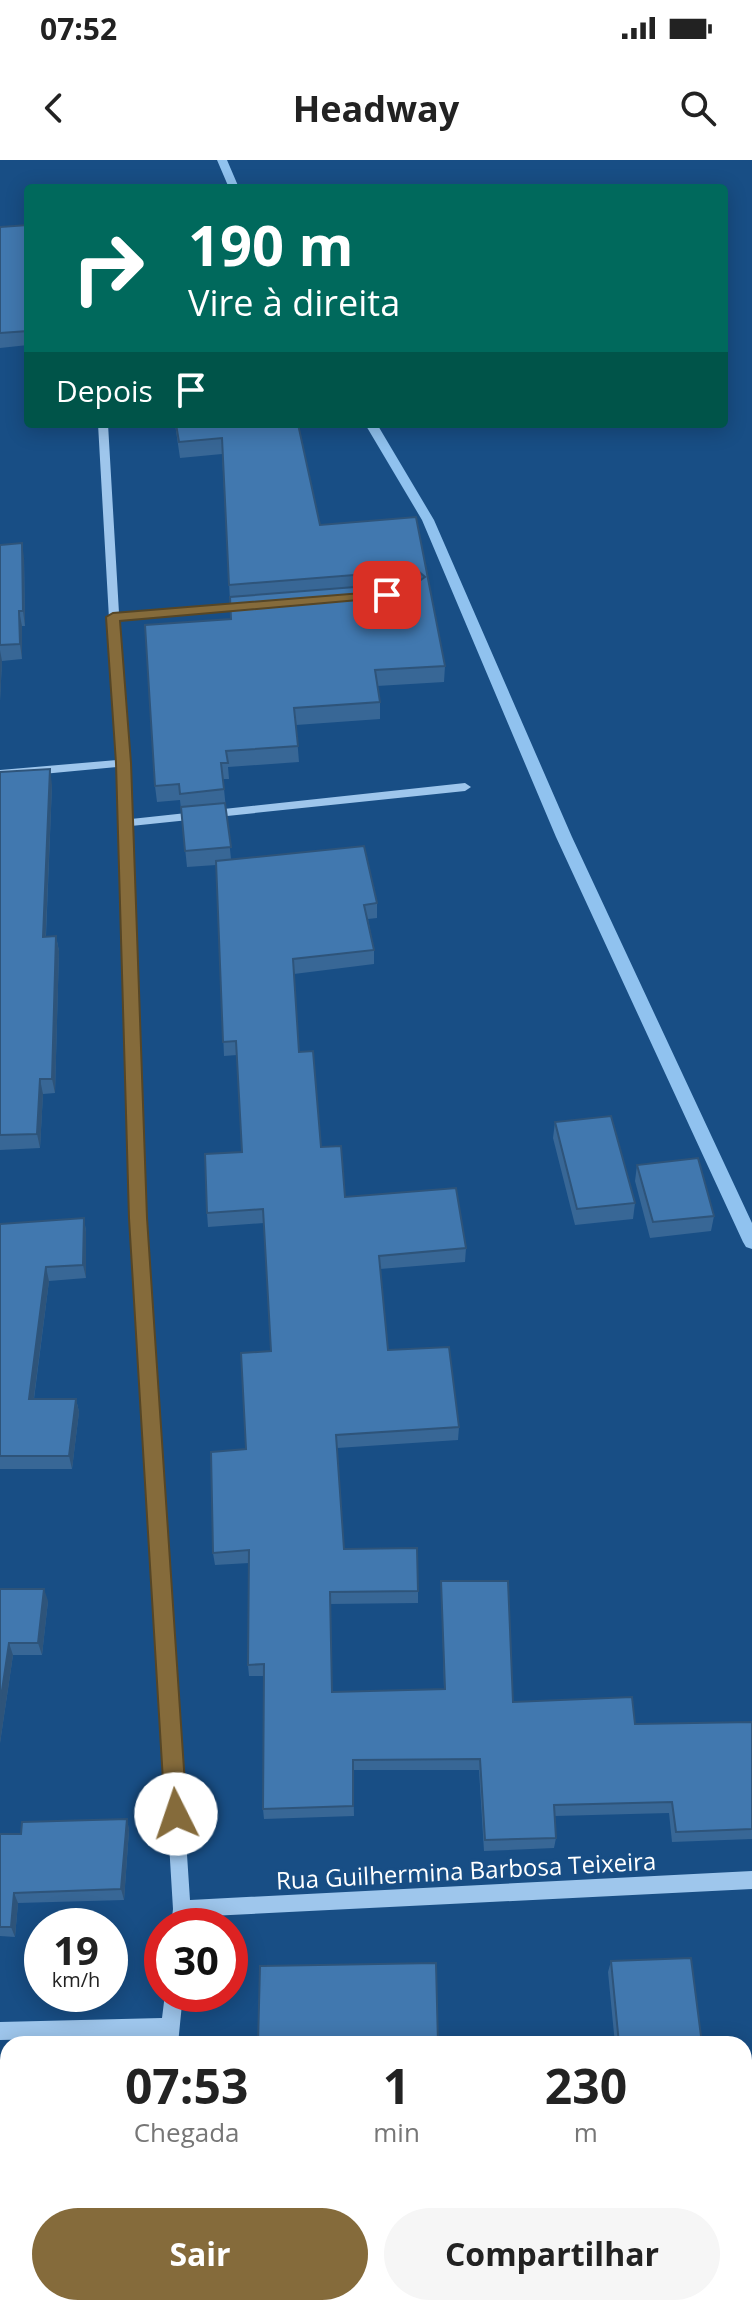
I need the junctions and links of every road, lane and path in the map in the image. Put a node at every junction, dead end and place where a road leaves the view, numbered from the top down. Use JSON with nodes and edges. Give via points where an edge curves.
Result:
{"nodes":[{"id":1,"x":103,"y":428,"type":"edge"},
{"id":2,"x":265,"y":605,"type":"edge"},
{"id":3,"x":113,"y":617,"type":"junction"},
{"id":4,"x":123,"y":763,"type":"junction"},
{"id":5,"x":0,"y":774,"type":"edge"},
{"id":6,"x":465,"y":787,"type":"dead end"},
{"id":7,"x":126,"y":823,"type":"junction"},
{"id":8,"x":752,"y":1880,"type":"edge"},
{"id":9,"x":180,"y":1908,"type":"edge"},
{"id":10,"x":248,"y":1913,"type":"edge"},
{"id":11,"x":172,"y":2012,"type":"edge"},
{"id":12,"x":0,"y":2031,"type":"edge"},
{"id":13,"x":170,"y":2036,"type":"edge"}],
"edges":[{"from":1,"to":3,"type":"street"},
{"from":2,"to":3,"type":"street"},
{"from":3,"to":4,"type":"street"},
{"from":4,"to":5,"type":"street"},
{"from":4,"to":7,"type":"street"},
{"from":6,"to":7,"type":"street"},
{"from":7,"to":9,"type":"street","via":[[138,1218]]},
{"from":8,"to":10,"type":"street","name":"Rua Guilhermina Barbosa Teixeira"},
{"from":11,"to":13,"type":"street"},
{"from":12,"to":13,"type":"street"}]}
